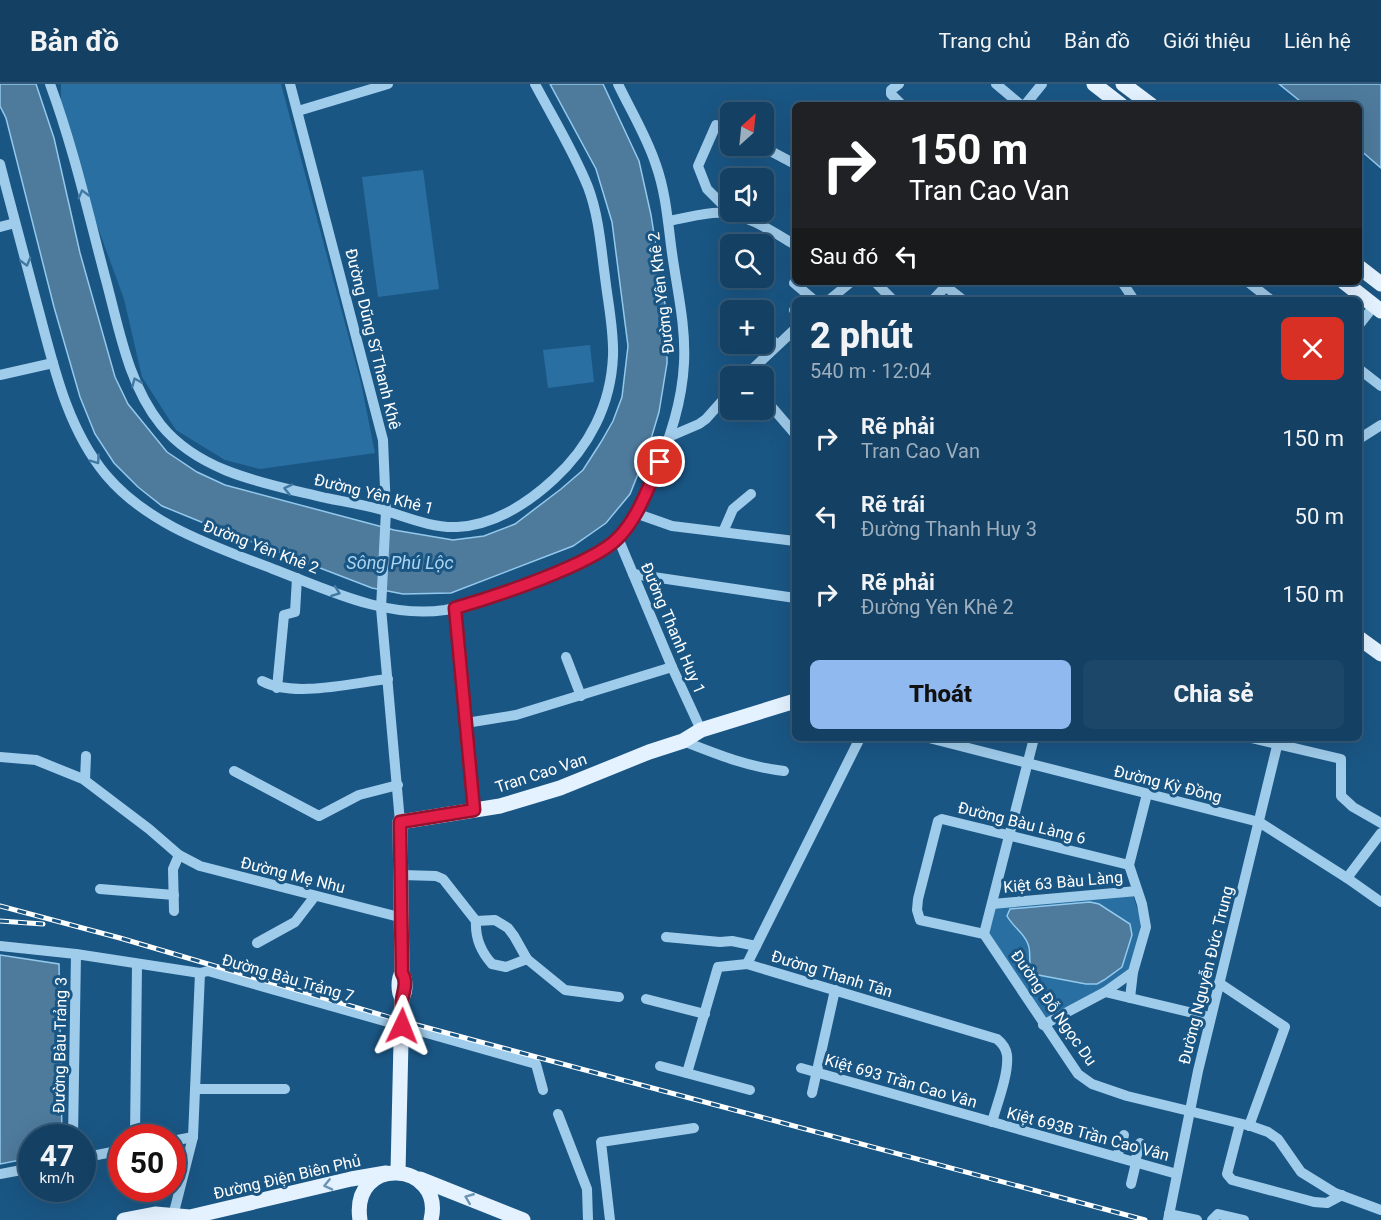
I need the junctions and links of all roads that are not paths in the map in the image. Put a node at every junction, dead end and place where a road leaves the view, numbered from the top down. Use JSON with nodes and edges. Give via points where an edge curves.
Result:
{"nodes":[{"id":1,"x":50,"y":84,"type":"edge"},
{"id":2,"x":290,"y":84,"type":"edge"},
{"id":3,"x":388,"y":84,"type":"edge"},
{"id":4,"x":535,"y":84,"type":"edge"},
{"id":5,"x":618,"y":84,"type":"edge"},
{"id":6,"x":899,"y":84,"type":"edge"},
{"id":7,"x":996,"y":84,"type":"edge"},
{"id":8,"x":1042,"y":84,"type":"edge"},
{"id":9,"x":1094,"y":84,"type":"edge"},
{"id":10,"x":1123,"y":84,"type":"edge"},
{"id":11,"x":358,"y":88,"type":"edge"},
{"id":12,"x":898,"y":102,"type":"edge"},
{"id":13,"x":1019,"y":102,"type":"edge"},
{"id":14,"x":1026,"y":102,"type":"edge"},
{"id":15,"x":1117,"y":102,"type":"edge"},
{"id":16,"x":1147,"y":102,"type":"edge"},
{"id":17,"x":298,"y":111,"type":"junction"},
{"id":18,"x":720,"y":127,"type":"edge"},
{"id":19,"x":774,"y":153,"type":"edge"},
{"id":20,"x":792,"y":162,"type":"edge"},
{"id":21,"x":0,"y":164,"type":"edge"},
{"id":22,"x":720,"y":202,"type":"edge"},
{"id":23,"x":720,"y":212,"type":"edge"},
{"id":24,"x":668,"y":221,"type":"junction"},
{"id":25,"x":753,"y":222,"type":"edge"},
{"id":26,"x":15,"y":223,"type":"junction"},
{"id":27,"x":0,"y":227,"type":"edge"},
{"id":28,"x":792,"y":243,"type":"edge"},
{"id":29,"x":1362,"y":269,"type":"edge"},
{"id":30,"x":1381,"y":284,"type":"edge"},
{"id":31,"x":796,"y":285,"type":"edge"},
{"id":32,"x":847,"y":285,"type":"edge"},
{"id":33,"x":878,"y":285,"type":"edge"},
{"id":34,"x":944,"y":285,"type":"edge"},
{"id":35,"x":1252,"y":285,"type":"edge"},
{"id":36,"x":1348,"y":285,"type":"edge"},
{"id":37,"x":810,"y":297,"type":"edge"},
{"id":38,"x":833,"y":297,"type":"edge"},
{"id":39,"x":890,"y":297,"type":"edge"},
{"id":40,"x":959,"y":297,"type":"edge"},
{"id":41,"x":1267,"y":297,"type":"edge"},
{"id":42,"x":1378,"y":308,"type":"edge"},
{"id":43,"x":1362,"y":322,"type":"edge"},
{"id":44,"x":792,"y":332,"type":"edge"},
{"id":45,"x":774,"y":342,"type":"edge"},
{"id":46,"x":777,"y":345,"type":"junction"},
{"id":47,"x":53,"y":363,"type":"junction"},
{"id":48,"x":755,"y":366,"type":"edge"},
{"id":49,"x":1362,"y":371,"type":"edge"},
{"id":50,"x":0,"y":375,"type":"edge"},
{"id":51,"x":1381,"y":386,"type":"edge"},
{"id":52,"x":720,"y":403,"type":"edge"},
{"id":53,"x":774,"y":410,"type":"edge"},
{"id":54,"x":1381,"y":425,"type":"edge"},
{"id":55,"x":792,"y":431,"type":"edge"},
{"id":56,"x":670,"y":436,"type":"junction"},
{"id":57,"x":1362,"y":437,"type":"edge"},
{"id":58,"x":751,"y":494,"type":"dead end"},
{"id":59,"x":386,"y":511,"type":"junction"},
{"id":60,"x":635,"y":513,"type":"junction"},
{"id":61,"x":723,"y":532,"type":"junction"},
{"id":62,"x":618,"y":538,"type":"junction"},
{"id":63,"x":792,"y":541,"type":"edge"},
{"id":64,"x":633,"y":574,"type":"junction"},
{"id":65,"x":297,"y":578,"type":"junction"},
{"id":66,"x":792,"y":598,"type":"edge"},
{"id":67,"x":381,"y":608,"type":"junction"},
{"id":68,"x":455,"y":608,"type":"junction"},
{"id":69,"x":1362,"y":640,"type":"edge"},
{"id":70,"x":1381,"y":654,"type":"edge"},
{"id":71,"x":566,"y":657,"type":"dead end"},
{"id":72,"x":672,"y":667,"type":"junction"},
{"id":73,"x":388,"y":679,"type":"junction"},
{"id":74,"x":262,"y":681,"type":"dead end"},
{"id":75,"x":277,"y":688,"type":"junction"},
{"id":76,"x":581,"y":696,"type":"junction"},
{"id":77,"x":792,"y":702,"type":"edge"},
{"id":78,"x":466,"y":723,"type":"junction"},
{"id":79,"x":701,"y":730,"type":"junction"},
{"id":80,"x":682,"y":741,"type":"junction"},
{"id":81,"x":858,"y":741,"type":"edge"},
{"id":82,"x":940,"y":741,"type":"edge"},
{"id":83,"x":1033,"y":741,"type":"edge"},
{"id":84,"x":1279,"y":741,"type":"edge"},
{"id":85,"x":86,"y":756,"type":"dead end"},
{"id":86,"x":0,"y":757,"type":"edge"},
{"id":87,"x":1027,"y":764,"type":"junction"},
{"id":88,"x":234,"y":771,"type":"dead end"},
{"id":89,"x":784,"y":771,"type":"dead end"},
{"id":90,"x":85,"y":780,"type":"junction"},
{"id":91,"x":398,"y":786,"type":"junction"},
{"id":92,"x":1147,"y":794,"type":"junction"},
{"id":93,"x":474,"y":810,"type":"junction"},
{"id":94,"x":400,"y":822,"type":"junction"},
{"id":95,"x":1259,"y":822,"type":"junction"},
{"id":96,"x":1381,"y":823,"type":"edge"},
{"id":97,"x":1380,"y":834,"type":"edge"},
{"id":98,"x":1009,"y":835,"type":"junction"},
{"id":99,"x":179,"y":855,"type":"junction"},
{"id":100,"x":1129,"y":865,"type":"junction"},
{"id":101,"x":402,"y":875,"type":"junction"},
{"id":102,"x":1347,"y":878,"type":"junction"},
{"id":103,"x":100,"y":889,"type":"dead end"},
{"id":104,"x":1137,"y":891,"type":"junction"},
{"id":105,"x":174,"y":895,"type":"junction"},
{"id":106,"x":315,"y":896,"type":"junction"},
{"id":107,"x":1381,"y":902,"type":"edge"},
{"id":108,"x":992,"y":904,"type":"junction"},
{"id":109,"x":174,"y":911,"type":"dead end"},
{"id":110,"x":402,"y":918,"type":"junction"},
{"id":111,"x":476,"y":921,"type":"junction"},
{"id":112,"x":984,"y":934,"type":"junction"},
{"id":113,"x":666,"y":937,"type":"dead end"},
{"id":114,"x":257,"y":943,"type":"dead end"},
{"id":115,"x":0,"y":946,"type":"edge"},
{"id":116,"x":756,"y":946,"type":"junction"},
{"id":117,"x":76,"y":954,"type":"junction"},
{"id":118,"x":527,"y":959,"type":"junction"},
{"id":119,"x":137,"y":964,"type":"junction"},
{"id":120,"x":747,"y":964,"type":"junction"},
{"id":121,"x":1133,"y":972,"type":"junction"},
{"id":122,"x":200,"y":973,"type":"junction"},
{"id":123,"x":1219,"y":983,"type":"junction"},
{"id":124,"x":835,"y":990,"type":"junction"},
{"id":125,"x":1105,"y":992,"type":"junction"},
{"id":126,"x":619,"y":997,"type":"dead end"},
{"id":127,"x":1130,"y":998,"type":"junction"},
{"id":128,"x":646,"y":999,"type":"dead end"},
{"id":129,"x":705,"y":1014,"type":"junction"},
{"id":130,"x":1210,"y":1017,"type":"junction"},
{"id":131,"x":1043,"y":1024,"type":"junction"},
{"id":132,"x":402,"y":1026,"type":"junction"},
{"id":133,"x":660,"y":1066,"type":"dead end"},
{"id":134,"x":801,"y":1068,"type":"dead end"},
{"id":135,"x":817,"y":1072,"type":"junction"},
{"id":136,"x":687,"y":1073,"type":"junction"},
{"id":137,"x":195,"y":1089,"type":"junction"},
{"id":138,"x":285,"y":1089,"type":"dead end"},
{"id":139,"x":543,"y":1090,"type":"dead end"},
{"id":140,"x":750,"y":1090,"type":"dead end"},
{"id":141,"x":812,"y":1093,"type":"dead end"},
{"id":142,"x":1190,"y":1111,"type":"junction"},
{"id":143,"x":558,"y":1114,"type":"dead end"},
{"id":144,"x":992,"y":1122,"type":"junction"},
{"id":145,"x":74,"y":1124,"type":"edge"},
{"id":146,"x":135,"y":1124,"type":"edge"},
{"id":147,"x":1245,"y":1125,"type":"junction"},
{"id":148,"x":694,"y":1128,"type":"dead end"},
{"id":149,"x":1124,"y":1135,"type":"dead end"},
{"id":150,"x":193,"y":1137,"type":"junction"},
{"id":151,"x":186,"y":1138,"type":"edge"},
{"id":152,"x":1140,"y":1143,"type":"dead end"},
{"id":153,"x":1117,"y":1157,"type":"junction"},
{"id":154,"x":1136,"y":1162,"type":"junction"},
{"id":155,"x":18,"y":1171,"type":"edge"},
{"id":156,"x":398,"y":1173,"type":"junction"},
{"id":157,"x":0,"y":1174,"type":"edge"},
{"id":158,"x":1177,"y":1174,"type":"junction"},
{"id":159,"x":1131,"y":1184,"type":"dead end"},
{"id":160,"x":1342,"y":1196,"type":"junction"},
{"id":161,"x":1381,"y":1210,"type":"edge"},
{"id":162,"x":1169,"y":1217,"type":"edge"},
{"id":163,"x":179,"y":1218,"type":"edge"},
{"id":164,"x":124,"y":1220,"type":"edge"},
{"id":165,"x":360,"y":1220,"type":"edge"},
{"id":166,"x":431,"y":1220,"type":"edge"},
{"id":167,"x":523,"y":1220,"type":"edge"},
{"id":168,"x":588,"y":1220,"type":"edge"},
{"id":169,"x":610,"y":1220,"type":"edge"},
{"id":170,"x":1197,"y":1220,"type":"edge"},
{"id":171,"x":1212,"y":1220,"type":"edge"},
{"id":172,"x":1244,"y":1220,"type":"edge"}],
"edges":[{"from":59,"to":1,"type":"street","name":"Đường Yên Khê 1","one_way":true,"via":[[234,475],[186,447],[163,427],[144,401],[127,358],[64,122]]},
{"from":2,"to":17,"type":"street","name":"Đường Dũng Sĩ Thanh Khê"},
{"from":3,"to":11,"type":"street"},
{"from":4,"to":59,"type":"street","name":"Đường Yên Khê 1","via":[[589,190],[599,231],[613,355],[601,414],[584,446],[562,471],[523,504],[493,519],[462,526],[438,526]]},
{"from":5,"to":24,"type":"street","name":"Đường Yên Khê 2","via":[[656,165]]},
{"from":6,"to":12,"type":"street","via":[[891,90]]},
{"from":7,"to":13,"type":"street"},
{"from":8,"to":14,"type":"street"},
{"from":9,"to":15,"type":"main road"},
{"from":10,"to":16,"type":"main road"},
{"from":11,"to":17,"type":"street"},
{"from":17,"to":59,"type":"street","name":"Đường Dũng Sĩ Thanh Khê","via":[[378,415]]},
{"from":18,"to":22,"type":"street","via":[[716,125],[698,166],[707,189]]},
{"from":19,"to":20,"type":"street"},
{"from":21,"to":26,"type":"street","name":"Đường Yên Khê 2"},
{"from":23,"to":24,"type":"street"},
{"from":24,"to":56,"type":"street","name":"Đường Yên Khê 2","via":[[684,348],[681,394]]},
{"from":25,"to":28,"type":"street"},
{"from":26,"to":27,"type":"street"},
{"from":26,"to":47,"type":"street","name":"Đường Yên Khê 2","one_way":true},
{"from":29,"to":30,"type":"main road"},
{"from":31,"to":37,"type":"street"},
{"from":32,"to":38,"type":"street"},
{"from":33,"to":39,"type":"street"},
{"from":34,"to":40,"type":"street"},
{"from":35,"to":41,"type":"street"},
{"from":36,"to":42,"type":"main road"},
{"from":42,"to":43,"type":"street"},
{"from":44,"to":46,"type":"street"},
{"from":45,"to":46,"type":"street"},
{"from":46,"to":48,"type":"street"},
{"from":47,"to":50,"type":"street"},
{"from":47,"to":65,"type":"street","name":"Đường Yên Khê 2","one_way":true,"via":[[80,436],[107,476],[135,502],[177,529]]},
{"from":49,"to":51,"type":"street"},
{"from":52,"to":56,"type":"street","via":[[706,419]]},
{"from":53,"to":55,"type":"street"},
{"from":54,"to":57,"type":"street"},
{"from":56,"to":60,"type":"street","name":"Đường Yên Khê 2"},
{"from":58,"to":61,"type":"street","via":[[733,510]]},
{"from":59,"to":67,"type":"street","name":"Đường Dũng Sĩ Thanh Khê"},
{"from":60,"to":61,"type":"street","via":[[672,526]]},
{"from":60,"to":62,"type":"street","name":"Đường Yên Khê 2"},
{"from":61,"to":63,"type":"street"},
{"from":62,"to":64,"type":"street","name":"Đường Thanh Huy 1"},
{"from":62,"to":68,"type":"street","name":"Đường Yên Khê 2","via":[[573,565]]},
{"from":64,"to":66,"type":"street"},
{"from":64,"to":72,"type":"street","name":"Đường Thanh Huy 1"},
{"from":65,"to":67,"type":"street","name":"Đường Yên Khê 2","one_way":true},
{"from":65,"to":75,"type":"street","via":[[295,612],[284,615]]},
{"from":67,"to":68,"type":"street","name":"Đường Yên Khê 2","via":[[417,612]]},
{"from":67,"to":73,"type":"street","name":"Đường Dũng Sĩ Thanh Khê"},
{"from":68,"to":78,"type":"street"},
{"from":69,"to":70,"type":"main road"},
{"from":71,"to":76,"type":"street"},
{"from":72,"to":76,"type":"street"},
{"from":72,"to":79,"type":"street","name":"Đường Thanh Huy 1"},
{"from":73,"to":75,"type":"street","via":[[298,690]]},
{"from":73,"to":91,"type":"street","name":"Đường Dũng Sĩ Thanh Khê"},
{"from":74,"to":75,"type":"street"},
{"from":76,"to":78,"type":"street","via":[[516,715]]},
{"from":77,"to":79,"type":"main road","name":"Tran Cao Van"},
{"from":78,"to":93,"type":"street"},
{"from":79,"to":80,"type":"main road","name":"Tran Cao Van"},
{"from":80,"to":89,"type":"street","via":[[743,763]]},
{"from":80,"to":93,"type":"main road","name":"Tran Cao Van","via":[[560,789]]},
{"from":81,"to":116,"type":"street","name":"Đường Thanh Tân"},
{"from":82,"to":87,"type":"street","name":"Đường Kỳ Đồng"},
{"from":83,"to":87,"type":"street"},
{"from":84,"to":95,"type":"street","name":"Đường Nguyễn Đức Trung"},
{"from":84,"to":96,"type":"street","via":[[1341,759],[1341,796]]},
{"from":85,"to":90,"type":"street"},
{"from":86,"to":90,"type":"street","name":"Đường Mẹ Nhu","via":[[36,760]]},
{"from":87,"to":92,"type":"street","name":"Đường Kỳ Đồng"},
{"from":87,"to":98,"type":"street"},
{"from":88,"to":91,"type":"street","via":[[319,816],[359,795]]},
{"from":90,"to":99,"type":"street","name":"Đường Mẹ Nhu"},
{"from":91,"to":94,"type":"street","name":"Đường Dũng Sĩ Thanh Khê"},
{"from":92,"to":95,"type":"street","name":"Đường Kỳ Đồng"},
{"from":92,"to":100,"type":"street"},
{"from":93,"to":94,"type":"main road","name":"Tran Cao Van"},
{"from":94,"to":101,"type":"main road"},
{"from":95,"to":102,"type":"street","name":"Đường Kỳ Đồng"},
{"from":95,"to":123,"type":"street","name":"Đường Nguyễn Đức Trung"},
{"from":97,"to":102,"type":"street"},
{"from":98,"to":100,"type":"street","name":"Đường Bàu Làng 6"},
{"from":98,"to":108,"type":"street"},
{"from":98,"to":112,"type":"street","name":"Đường Bàu Làng 6","via":[[938,821],[918,899],[920,920]]},
{"from":99,"to":105,"type":"street","via":[[173,869]]},
{"from":99,"to":106,"type":"street","name":"Đường Mẹ Nhu","via":[[223,873]]},
{"from":100,"to":104,"type":"street"},
{"from":101,"to":110,"type":"main road"},
{"from":101,"to":111,"type":"street","via":[[442,879]]},
{"from":102,"to":107,"type":"street","name":"Đường Kỳ Đồng"},
{"from":103,"to":105,"type":"street"},
{"from":104,"to":108,"type":"street","name":"Kiệt 63 Bàu Làng"},
{"from":104,"to":121,"type":"street","via":[[1146,927]]},
{"from":105,"to":109,"type":"street"},
{"from":106,"to":110,"type":"street","name":"Đường Mẹ Nhu"},
{"from":106,"to":114,"type":"street","via":[[295,922]]},
{"from":108,"to":112,"type":"street"},
{"from":110,"to":132,"type":"main road"},
{"from":111,"to":118,"type":"street","via":[[500,922],[514,936]]},
{"from":111,"to":118,"type":"street","via":[[476,936],[492,964],[506,967]]},
{"from":112,"to":131,"type":"street","name":"Đường Đỗ Ngọc Du"},
{"from":113,"to":116,"type":"street"},
{"from":115,"to":117,"type":"street","name":"Đường Bàu Trảng 7"},
{"from":116,"to":120,"type":"street","name":"Đường Thanh Tân"},
{"from":117,"to":119,"type":"street","name":"Đường Bàu Trảng 7"},
{"from":117,"to":145,"type":"street","name":"Đường Bàu Trảng 3"},
{"from":118,"to":126,"type":"street","via":[[565,990]]},
{"from":119,"to":122,"type":"street","name":"Đường Bàu Trảng 7"},
{"from":119,"to":146,"type":"street"},
{"from":120,"to":124,"type":"street","name":"Đường Thanh Tân"},
{"from":120,"to":129,"type":"street","via":[[718,967]]},
{"from":121,"to":125,"type":"street"},
{"from":121,"to":127,"type":"street"},
{"from":122,"to":132,"type":"street","name":"Đường Bàu Trảng 7","via":[[208,971]]},
{"from":122,"to":137,"type":"street"},
{"from":123,"to":130,"type":"street","name":"Đường Nguyễn Đức Trung"},
{"from":123,"to":147,"type":"street","via":[[1285,1027]]},
{"from":124,"to":135,"type":"street"},
{"from":124,"to":144,"type":"street","name":"Đường Thanh Tân","via":[[991,1036],[1002,1043],[1007,1054],[1006,1067]]},
{"from":125,"to":127,"type":"street"},
{"from":125,"to":131,"type":"street"},
{"from":127,"to":130,"type":"street"},
{"from":128,"to":129,"type":"street"},
{"from":129,"to":136,"type":"street"},
{"from":130,"to":142,"type":"street","name":"Đường Nguyễn Đức Trung"},
{"from":131,"to":142,"type":"street","name":"Đường Đỗ Ngọc Du","via":[[1078,1074],[1092,1084]]},
{"from":132,"to":139,"type":"street","name":"Đường Bàu Trảng 7","via":[[536,1064]]},
{"from":132,"to":156,"type":"main road"},
{"from":133,"to":136,"type":"street"},
{"from":134,"to":135,"type":"street","name":"Kiệt 693 Trần Cao Vân"},
{"from":135,"to":141,"type":"street"},
{"from":135,"to":144,"type":"street","name":"Kiệt 693 Trần Cao Vân"},
{"from":136,"to":140,"type":"street"},
{"from":137,"to":138,"type":"street"},
{"from":137,"to":150,"type":"street"},
{"from":142,"to":147,"type":"street","name":"Đường Đỗ Ngọc Du"},
{"from":142,"to":158,"type":"street","name":"Đường Nguyễn Đức Trung"},
{"from":143,"to":168,"type":"street","via":[[587,1190]]},
{"from":144,"to":153,"type":"street","name":"Kiệt 693B Trần Cao Vân"},
{"from":147,"to":160,"type":"street","name":"Đường Đỗ Ngọc Du","via":[[1278,1139],[1301,1172]]},
{"from":147,"to":160,"type":"street","via":[[1227,1174],[1232,1180],[1314,1202],[1327,1203]]},
{"from":148,"to":169,"type":"street","via":[[601,1142]]},
{"from":149,"to":153,"type":"street"},
{"from":150,"to":151,"type":"street"},
{"from":150,"to":163,"type":"street"},
{"from":152,"to":154,"type":"street"},
{"from":153,"to":154,"type":"street","name":"Kiệt 693B Trần Cao Vân"},
{"from":154,"to":158,"type":"street","name":"Kiệt 693B Trần Cao Vân"},
{"from":154,"to":159,"type":"street"},
{"from":155,"to":157,"type":"street"},
{"from":156,"to":163,"type":"main road","name":"Đường Điện Biên Phủ","one_way":true},
{"from":156,"to":165,"type":"main road","via":[[375,1178],[366,1187],[361,1197]]},
{"from":156,"to":166,"type":"main road","via":[[420,1181],[427,1189],[432,1200]]},
{"from":167,"to":156,"type":"main road","one_way":true},
{"from":158,"to":162,"type":"street","name":"Đường Nguyễn Đức Trung"},
{"from":160,"to":161,"type":"street","name":"Đường Đỗ Ngọc Du"},
{"from":162,"to":170,"type":"street"},
{"from":163,"to":164,"type":"main road","name":"Đường Điện Biên Phủ","via":[[155,1214]]},
{"from":171,"to":172,"type":"street","via":[[1218,1215]]}]}
